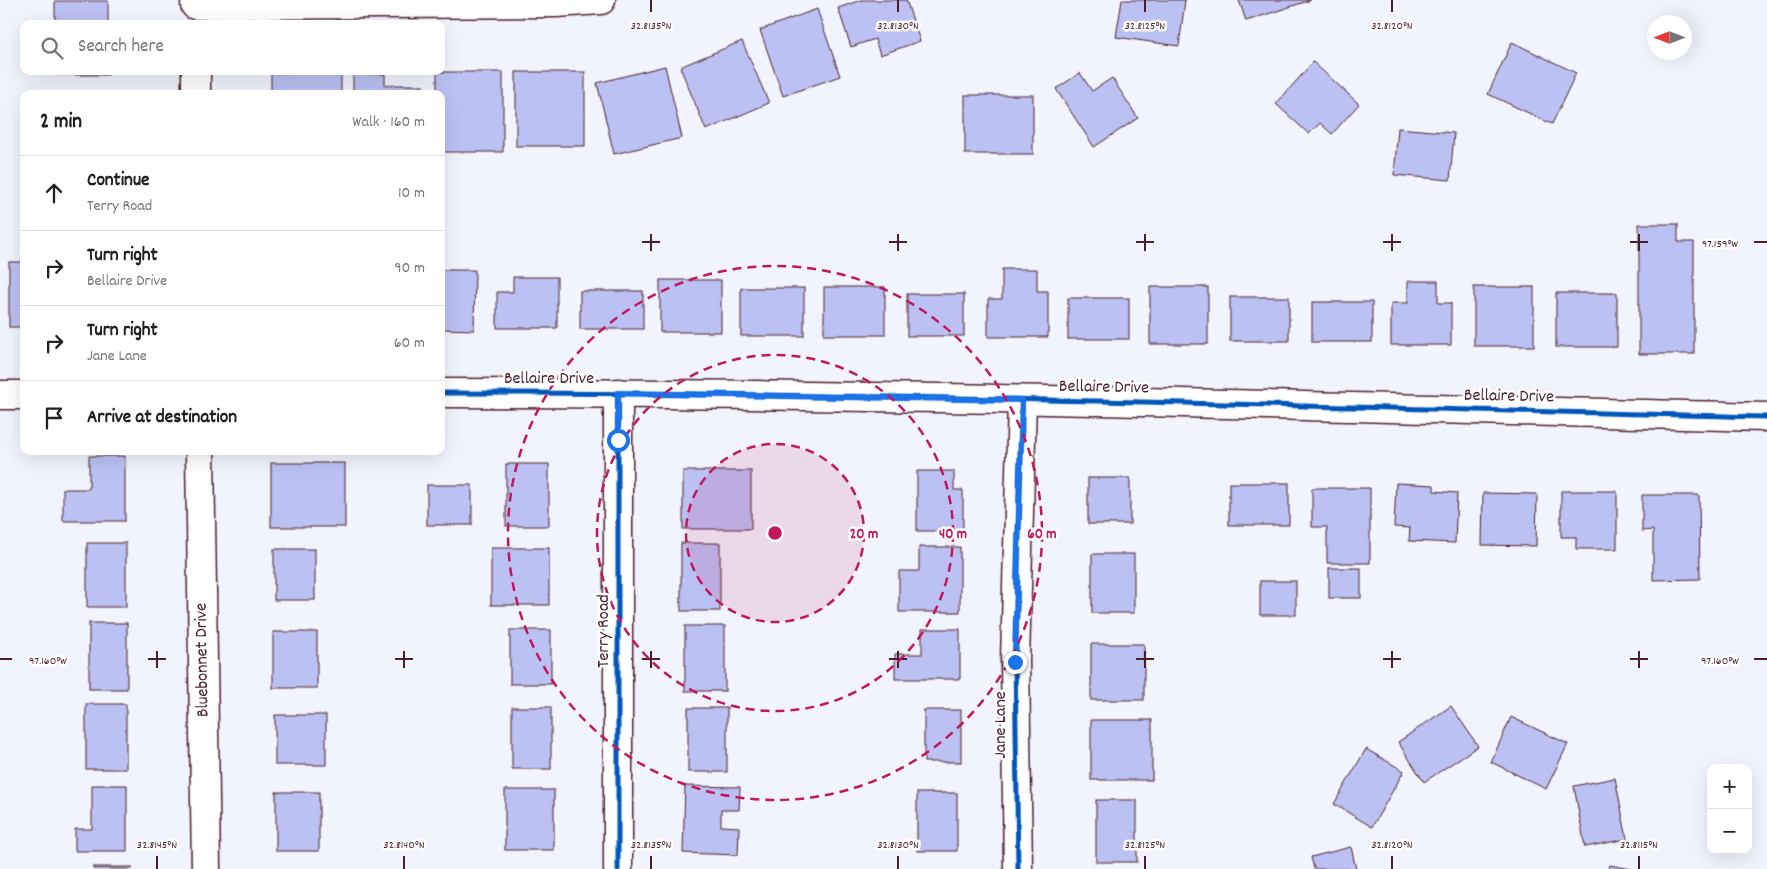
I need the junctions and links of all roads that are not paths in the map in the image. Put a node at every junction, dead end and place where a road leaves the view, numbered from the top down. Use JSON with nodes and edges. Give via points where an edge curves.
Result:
{"nodes":[{"id":1,"x":601,"y":0,"type":"edge"},
{"id":2,"x":556,"y":1,"type":"edge"},
{"id":3,"x":195,"y":10,"type":"edge"},
{"id":4,"x":196,"y":75,"type":"edge"},
{"id":5,"x":196,"y":90,"type":"edge"},
{"id":6,"x":445,"y":393,"type":"edge"},
{"id":7,"x":618,"y":393,"type":"junction"},
{"id":8,"x":0,"y":395,"type":"edge"},
{"id":9,"x":20,"y":395,"type":"edge"},
{"id":10,"x":1022,"y":400,"type":"junction"},
{"id":11,"x":1767,"y":417,"type":"edge"},
{"id":12,"x":200,"y":455,"type":"edge"},
{"id":13,"x":206,"y":869,"type":"edge"},
{"id":14,"x":618,"y":869,"type":"edge"},
{"id":15,"x":1018,"y":869,"type":"edge"}],
"edges":[{"from":1,"to":2,"type":"street"},
{"from":2,"to":3,"type":"street"},
{"from":4,"to":5,"type":"street"},
{"from":6,"to":7,"type":"street","name":"Bellaire Drive"},
{"from":7,"to":10,"type":"street","name":"Bellaire Drive"},
{"from":7,"to":14,"type":"street","name":"Terry Road"},
{"from":8,"to":9,"type":"street"},
{"from":10,"to":11,"type":"street","name":"Bellaire Drive"},
{"from":10,"to":15,"type":"street","name":"Jane Lane","via":[[1015,662]]},
{"from":12,"to":13,"type":"street","name":"Bluebonnet Drive"}]}
